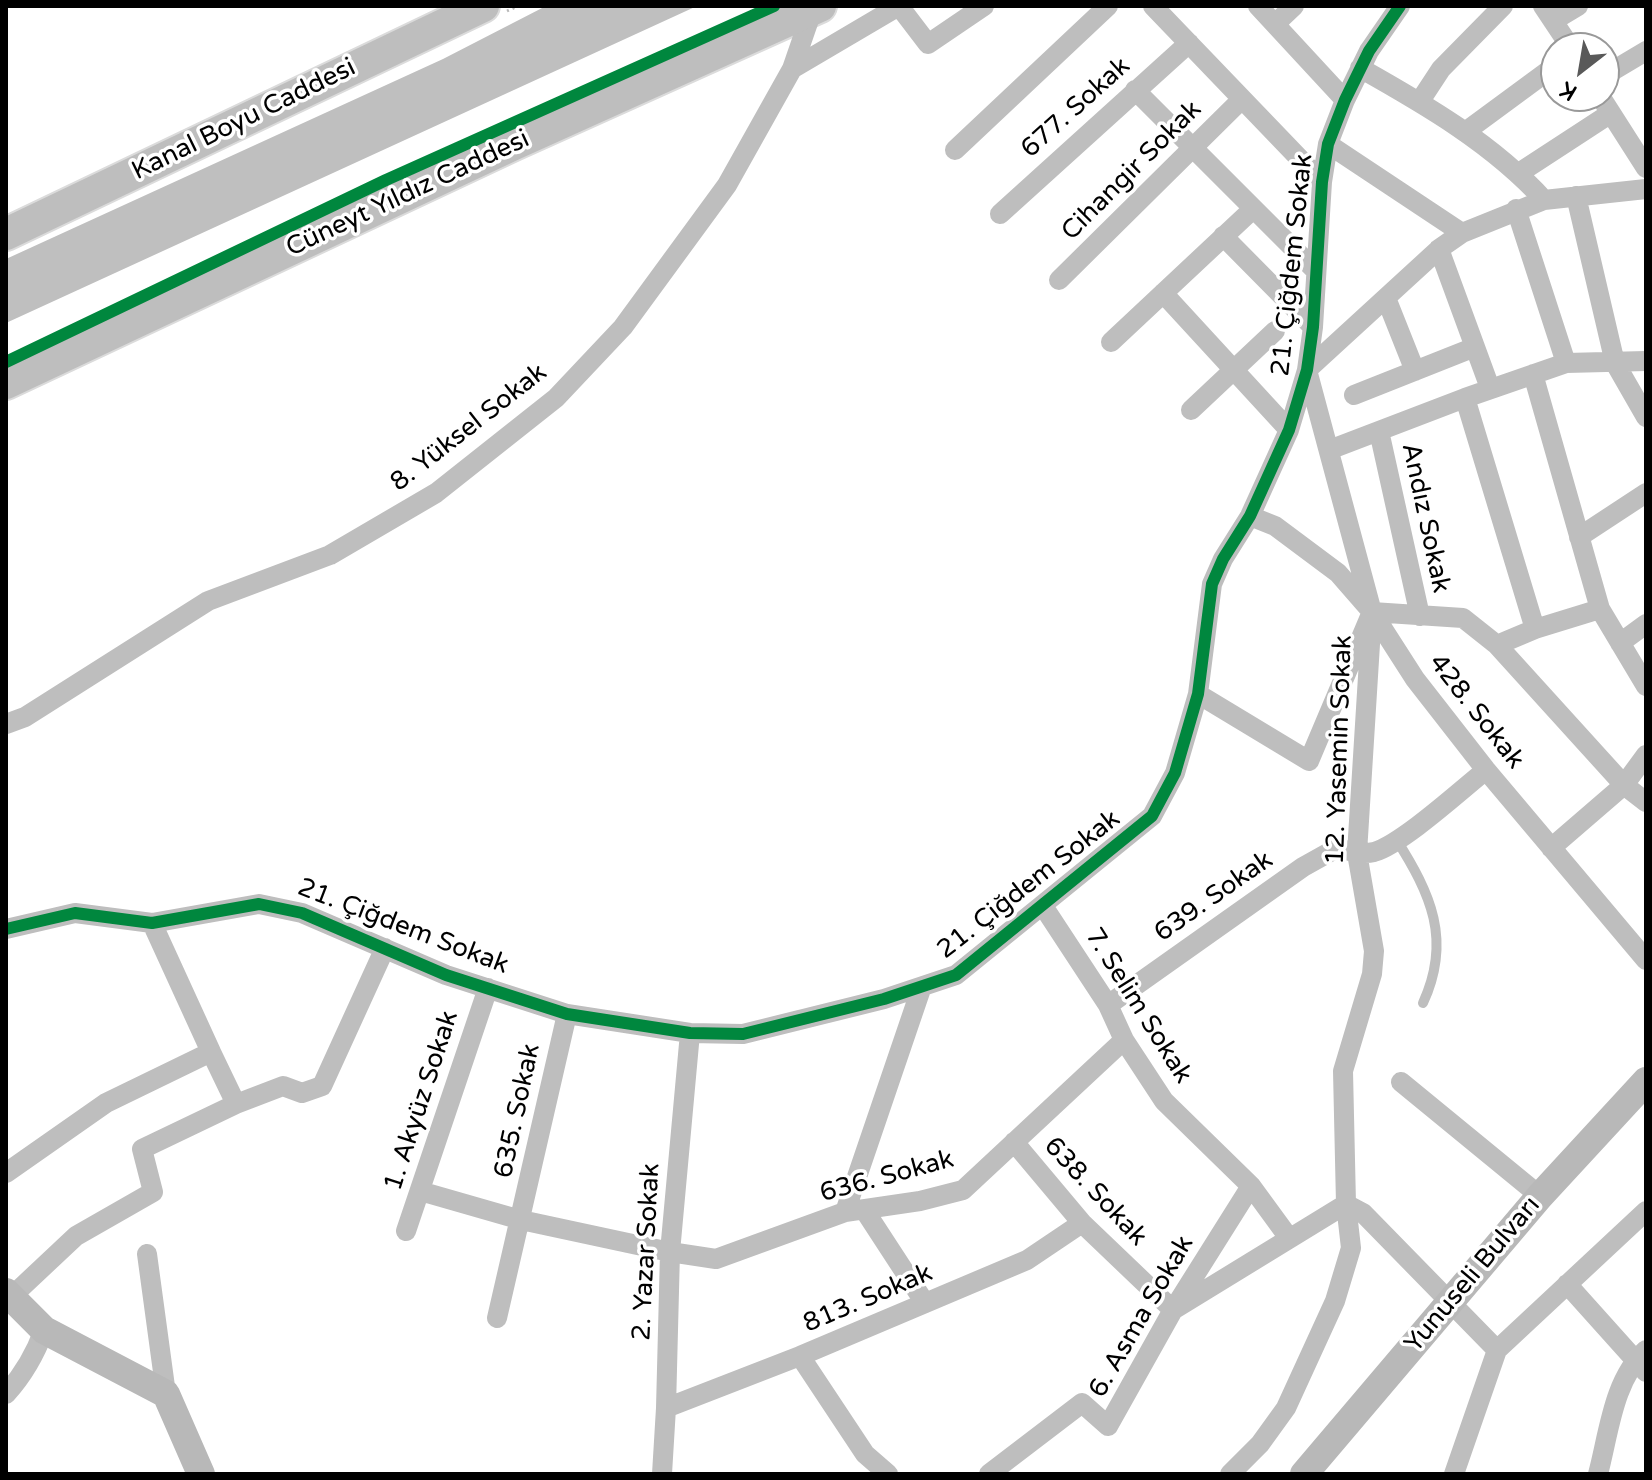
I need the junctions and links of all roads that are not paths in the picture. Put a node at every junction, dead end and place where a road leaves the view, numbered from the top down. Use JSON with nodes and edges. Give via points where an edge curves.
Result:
{"nodes":[{"id":1,"x":483,"y":6,"type":"edge"},
{"id":2,"x":984,"y":6,"type":"edge"},
{"id":3,"x":1108,"y":6,"type":"edge"},
{"id":4,"x":1153,"y":6,"type":"edge"},
{"id":5,"x":1258,"y":6,"type":"edge"},
{"id":6,"x":1294,"y":6,"type":"edge"},
{"id":7,"x":1503,"y":6,"type":"edge"},
{"id":8,"x":1578,"y":6,"type":"edge"},
{"id":9,"x":816,"y":8,"type":"edge"},
{"id":10,"x":1395,"y":8,"type":"edge"},
{"id":11,"x":1548,"y":13,"type":"edge"},
{"id":12,"x":1275,"y":24,"type":"junction"},
{"id":13,"x":1560,"y":32,"type":"edge"},
{"id":14,"x":1189,"y":43,"type":"junction"},
{"id":15,"x":1646,"y":51,"type":"edge"},
{"id":16,"x":1620,"y":66,"type":"edge"},
{"id":17,"x":1360,"y":68,"type":"junction"},
{"id":18,"x":792,"y":69,"type":"junction"},
{"id":19,"x":1540,"y":77,"type":"edge"},
{"id":20,"x":1135,"y":90,"type":"junction"},
{"id":21,"x":1242,"y":99,"type":"junction"},
{"id":22,"x":1345,"y":100,"type":"junction"},
{"id":23,"x":1420,"y":101,"type":"junction"},
{"id":24,"x":1596,"y":112,"type":"edge"},
{"id":25,"x":1610,"y":112,"type":"edge"},
{"id":26,"x":1465,"y":132,"type":"junction"},
{"id":27,"x":1328,"y":144,"type":"junction"},
{"id":28,"x":1191,"y":147,"type":"junction"},
{"id":29,"x":955,"y":150,"type":"dead end"},
{"id":30,"x":1646,"y":168,"type":"edge"},
{"id":31,"x":1519,"y":173,"type":"junction"},
{"id":32,"x":1322,"y":182,"type":"junction"},
{"id":33,"x":1646,"y":189,"type":"edge"},
{"id":34,"x":1576,"y":196,"type":"junction"},
{"id":35,"x":1544,"y":200,"type":"junction"},
{"id":36,"x":1253,"y":209,"type":"junction"},
{"id":37,"x":1516,"y":209,"type":"junction"},
{"id":38,"x":1000,"y":214,"type":"dead end"},
{"id":39,"x":1462,"y":233,"type":"junction"},
{"id":40,"x":6,"y":234,"type":"edge"},
{"id":41,"x":1223,"y":236,"type":"junction"},
{"id":42,"x":1439,"y":249,"type":"junction"},
{"id":43,"x":1316,"y":271,"type":"junction"},
{"id":44,"x":1059,"y":280,"type":"dead end"},
{"id":45,"x":1163,"y":293,"type":"junction"},
{"id":46,"x":1386,"y":298,"type":"junction"},
{"id":47,"x":1313,"y":327,"type":"junction"},
{"id":48,"x":1275,"y":331,"type":"dead end"},
{"id":49,"x":1111,"y":342,"type":"dead end"},
{"id":50,"x":1475,"y":347,"type":"junction"},
{"id":51,"x":1646,"y":361,"type":"edge"},
{"id":52,"x":1566,"y":363,"type":"junction"},
{"id":53,"x":1615,"y":363,"type":"junction"},
{"id":54,"x":1234,"y":370,"type":"junction"},
{"id":55,"x":1307,"y":370,"type":"junction"},
{"id":56,"x":1415,"y":371,"type":"junction"},
{"id":57,"x":1533,"y":374,"type":"junction"},
{"id":58,"x":6,"y":383,"type":"edge"},
{"id":59,"x":1490,"y":388,"type":"junction"},
{"id":60,"x":1354,"y":395,"type":"dead end"},
{"id":61,"x":1465,"y":398,"type":"junction"},
{"id":62,"x":1191,"y":410,"type":"dead end"},
{"id":63,"x":1646,"y":417,"type":"edge"},
{"id":64,"x":1289,"y":430,"type":"junction"},
{"id":65,"x":1379,"y":431,"type":"junction"},
{"id":66,"x":1329,"y":450,"type":"junction"},
{"id":67,"x":1644,"y":500,"type":"edge"},
{"id":68,"x":1250,"y":516,"type":"junction"},
{"id":69,"x":1579,"y":537,"type":"junction"},
{"id":70,"x":1600,"y":609,"type":"junction"},
{"id":71,"x":1372,"y":612,"type":"junction"},
{"id":72,"x":1420,"y":616,"type":"junction"},
{"id":73,"x":1646,"y":624,"type":"edge"},
{"id":74,"x":1535,"y":629,"type":"junction"},
{"id":75,"x":1620,"y":643,"type":"junction"},
{"id":76,"x":1497,"y":645,"type":"junction"},
{"id":77,"x":1646,"y":686,"type":"edge"},
{"id":78,"x":1198,"y":694,"type":"junction"},
{"id":79,"x":6,"y":724,"type":"edge"},
{"id":80,"x":1646,"y":755,"type":"edge"},
{"id":81,"x":1486,"y":770,"type":"junction"},
{"id":82,"x":1624,"y":785,"type":"junction"},
{"id":83,"x":1646,"y":802,"type":"edge"},
{"id":84,"x":1396,"y":839,"type":"junction"},
{"id":85,"x":1551,"y":848,"type":"junction"},
{"id":86,"x":1357,"y":853,"type":"junction"},
{"id":87,"x":1043,"y":906,"type":"junction"},
{"id":88,"x":152,"y":923,"type":"junction"},
{"id":89,"x":6,"y":929,"type":"edge"},
{"id":90,"x":385,"y":948,"type":"junction"},
{"id":91,"x":1646,"y":960,"type":"edge"},
{"id":92,"x":488,"y":988,"type":"junction"},
{"id":93,"x":921,"y":989,"type":"junction"},
{"id":94,"x":1423,"y":1003,"type":"dead end"},
{"id":95,"x":1108,"y":1005,"type":"junction"},
{"id":96,"x":567,"y":1014,"type":"junction"},
{"id":97,"x":690,"y":1033,"type":"junction"},
{"id":98,"x":1124,"y":1040,"type":"junction"},
{"id":99,"x":211,"y":1052,"type":"junction"},
{"id":100,"x":1646,"y":1081,"type":"edge"},
{"id":101,"x":1401,"y":1082,"type":"dead end"},
{"id":102,"x":236,"y":1104,"type":"junction"},
{"id":103,"x":1014,"y":1142,"type":"junction"},
{"id":104,"x":6,"y":1173,"type":"edge"},
{"id":105,"x":1251,"y":1186,"type":"junction"},
{"id":106,"x":420,"y":1191,"type":"junction"},
{"id":107,"x":1540,"y":1196,"type":"junction"},
{"id":108,"x":1346,"y":1204,"type":"junction"},
{"id":109,"x":1646,"y":1211,"type":"edge"},
{"id":110,"x":855,"y":1212,"type":"junction"},
{"id":111,"x":521,"y":1220,"type":"junction"},
{"id":112,"x":1082,"y":1223,"type":"junction"},
{"id":113,"x":406,"y":1231,"type":"dead end"},
{"id":114,"x":1289,"y":1238,"type":"junction"},
{"id":115,"x":670,"y":1252,"type":"junction"},
{"id":116,"x":147,"y":1254,"type":"dead end"},
{"id":117,"x":1567,"y":1284,"type":"junction"},
{"id":118,"x":8,"y":1295,"type":"edge"},
{"id":119,"x":1451,"y":1302,"type":"junction"},
{"id":120,"x":925,"y":1303,"type":"junction"},
{"id":121,"x":1173,"y":1310,"type":"junction"},
{"id":122,"x":497,"y":1318,"type":"dead end"},
{"id":123,"x":44,"y":1330,"type":"junction"},
{"id":124,"x":1497,"y":1350,"type":"junction"},
{"id":125,"x":800,"y":1356,"type":"junction"},
{"id":126,"x":1642,"y":1361,"type":"edge"},
{"id":127,"x":6,"y":1394,"type":"edge"},
{"id":128,"x":166,"y":1394,"type":"junction"},
{"id":129,"x":666,"y":1408,"type":"junction"},
{"id":130,"x":201,"y":1474,"type":"edge"},
{"id":131,"x":662,"y":1474,"type":"edge"},
{"id":132,"x":888,"y":1474,"type":"edge"},
{"id":133,"x":989,"y":1474,"type":"edge"},
{"id":134,"x":1230,"y":1474,"type":"edge"},
{"id":135,"x":1304,"y":1474,"type":"edge"},
{"id":136,"x":1454,"y":1474,"type":"edge"},
{"id":137,"x":1598,"y":1474,"type":"edge"}],
"edges":[{"from":1,"to":40,"type":"main road","name":"Kanal Boyu Caddesi"},
{"from":2,"to":18,"type":"street","via":[[928,44],[899,6]]},
{"from":3,"to":29,"type":"street"},
{"from":4,"to":14,"type":"street"},
{"from":5,"to":12,"type":"street"},
{"from":6,"to":12,"type":"street"},
{"from":7,"to":23,"type":"street","via":[[1441,69]]},
{"from":8,"to":11,"type":"street"},
{"from":9,"to":18,"type":"street","name":"8. Yüksel Sokak"},
{"from":9,"to":58,"type":"main road","name":"Cüneyt Yıldız Caddesi"},
{"from":10,"to":17,"type":"street","name":"21. Çiğdem Sokak"},
{"from":11,"to":13,"type":"street"},
{"from":12,"to":22,"type":"street"},
{"from":14,"to":20,"type":"street","name":"677. Sokak"},
{"from":14,"to":21,"type":"street"},
{"from":15,"to":16,"type":"street"},
{"from":17,"to":22,"type":"street","name":"21. Çiğdem Sokak"},
{"from":17,"to":23,"type":"street"},
{"from":18,"to":79,"type":"street","name":"8. Yüksel Sokak","via":[[727,185],[623,327],[556,398],[436,493],[330,555],[208,601]]},
{"from":19,"to":26,"type":"street"},
{"from":20,"to":28,"type":"street"},
{"from":20,"to":38,"type":"street","name":"677. Sokak"},
{"from":21,"to":28,"type":"street","name":"Cihangir Sokak"},
{"from":21,"to":32,"type":"street"},
{"from":22,"to":27,"type":"street","name":"21. Çiğdem Sokak"},
{"from":23,"to":26,"type":"street"},
{"from":24,"to":31,"type":"street"},
{"from":25,"to":30,"type":"street"},
{"from":26,"to":31,"type":"street"},
{"from":27,"to":32,"type":"street","name":"21. Çiğdem Sokak"},
{"from":27,"to":39,"type":"street"},
{"from":28,"to":36,"type":"street"},
{"from":28,"to":44,"type":"street","name":"Cihangir Sokak"},
{"from":31,"to":35,"type":"street"},
{"from":32,"to":43,"type":"street","name":"21. Çiğdem Sokak"},
{"from":33,"to":34,"type":"street"},
{"from":34,"to":35,"type":"street"},
{"from":34,"to":53,"type":"street"},
{"from":35,"to":37,"type":"street"},
{"from":36,"to":41,"type":"street"},
{"from":36,"to":43,"type":"street"},
{"from":37,"to":39,"type":"street"},
{"from":37,"to":52,"type":"street"},
{"from":39,"to":42,"type":"street"},
{"from":41,"to":45,"type":"street"},
{"from":41,"to":47,"type":"street"},
{"from":42,"to":46,"type":"street"},
{"from":42,"to":50,"type":"street"},
{"from":43,"to":47,"type":"street","name":"21. Çiğdem Sokak"},
{"from":45,"to":49,"type":"street"},
{"from":45,"to":54,"type":"street"},
{"from":46,"to":55,"type":"street"},
{"from":46,"to":56,"type":"street"},
{"from":47,"to":55,"type":"street","name":"21. Çiğdem Sokak"},
{"from":48,"to":54,"type":"street"},
{"from":50,"to":56,"type":"street"},
{"from":50,"to":59,"type":"street"},
{"from":51,"to":53,"type":"street","name":"Andız Sokak"},
{"from":52,"to":53,"type":"street","name":"Andız Sokak"},
{"from":52,"to":57,"type":"street","name":"Andız Sokak"},
{"from":53,"to":63,"type":"street"},
{"from":54,"to":62,"type":"street"},
{"from":54,"to":64,"type":"street"},
{"from":55,"to":64,"type":"street","name":"21. Çiğdem Sokak"},
{"from":55,"to":66,"type":"street"},
{"from":56,"to":60,"type":"street"},
{"from":57,"to":59,"type":"street","name":"Andız Sokak"},
{"from":57,"to":69,"type":"street"},
{"from":59,"to":61,"type":"street","name":"Andız Sokak"},
{"from":61,"to":65,"type":"street","name":"Andız Sokak"},
{"from":61,"to":74,"type":"street"},
{"from":64,"to":68,"type":"street","name":"21. Çiğdem Sokak"},
{"from":65,"to":66,"type":"street","name":"Andız Sokak"},
{"from":65,"to":72,"type":"street","name":"Andız Sokak"},
{"from":66,"to":71,"type":"street"},
{"from":67,"to":69,"type":"street"},
{"from":68,"to":71,"type":"street","name":"428. Sokak","via":[[1307,548]]},
{"from":68,"to":78,"type":"street","name":"21. Çiğdem Sokak","via":[[1212,584]]},
{"from":69,"to":70,"type":"street"},
{"from":70,"to":74,"type":"street"},
{"from":70,"to":75,"type":"street"},
{"from":71,"to":72,"type":"street"},
{"from":71,"to":78,"type":"street","via":[[1309,761]]},
{"from":71,"to":81,"type":"street","name":"428. Sokak","via":[[1415,679]]},
{"from":71,"to":86,"type":"street","name":"12. Yasemin Sokak"},
{"from":72,"to":76,"type":"street","via":[[1463,618]]},
{"from":73,"to":75,"type":"street"},
{"from":74,"to":76,"type":"street"},
{"from":75,"to":77,"type":"street"},
{"from":76,"to":82,"type":"street"},
{"from":78,"to":87,"type":"street","name":"21. Çiğdem Sokak","via":[[1175,773],[1152,816]]},
{"from":80,"to":82,"type":"street"},
{"from":81,"to":84,"type":"street","name":"639. Sokak"},
{"from":81,"to":85,"type":"street","name":"428. Sokak"},
{"from":82,"to":83,"type":"street"},
{"from":82,"to":85,"type":"street"},
{"from":84,"to":86,"type":"street","name":"639. Sokak","via":[[1374,852]]},
{"from":84,"to":94,"type":"lane","via":[[1430,904],[1437,930],[1435,966]]},
{"from":85,"to":91,"type":"street","name":"428. Sokak"},
{"from":86,"to":95,"type":"street","name":"639. Sokak","via":[[1337,848],[1303,867]]},
{"from":86,"to":108,"type":"street","name":"12. Yasemin Sokak","via":[[1374,951],[1343,1071]]},
{"from":87,"to":93,"type":"street","name":"21. Çiğdem Sokak","via":[[956,975]]},
{"from":87,"to":95,"type":"street","name":"7. Selim Sokak"},
{"from":88,"to":89,"type":"street","name":"21. Çiğdem Sokak","via":[[75,913]]},
{"from":88,"to":90,"type":"street","name":"21. Çiğdem Sokak","via":[[259,904],[302,913]]},
{"from":88,"to":99,"type":"street"},
{"from":90,"to":92,"type":"street","name":"21. Çiğdem Sokak"},
{"from":90,"to":102,"type":"street","via":[[322,1086],[302,1093],[283,1086]]},
{"from":92,"to":96,"type":"street","name":"21. Çiğdem Sokak"},
{"from":92,"to":106,"type":"street","name":"1. Akyüz Sokak"},
{"from":93,"to":97,"type":"street","name":"21. Çiğdem Sokak","via":[[743,1034]]},
{"from":93,"to":110,"type":"street"},
{"from":95,"to":98,"type":"street","name":"7. Selim Sokak"},
{"from":96,"to":97,"type":"street","name":"21. Çiğdem Sokak"},
{"from":96,"to":111,"type":"street","name":"635. Sokak"},
{"from":97,"to":115,"type":"street","name":"2. Yazar Sokak"},
{"from":98,"to":103,"type":"street","name":"636. Sokak"},
{"from":98,"to":105,"type":"street","name":"7. Selim Sokak","via":[[1164,1101]]},
{"from":99,"to":102,"type":"street"},
{"from":99,"to":104,"type":"street","via":[[106,1103]]},
{"from":100,"to":107,"type":"main road","name":"Yunuseli Bulvarı"},
{"from":101,"to":107,"type":"street"},
{"from":102,"to":118,"type":"street","via":[[142,1149],[153,1192],[76,1236]]},
{"from":103,"to":110,"type":"street","name":"636. Sokak","via":[[963,1190]]},
{"from":103,"to":112,"type":"street","name":"638. Sokak"},
{"from":105,"to":114,"type":"street","name":"7. Selim Sokak"},
{"from":105,"to":121,"type":"street","name":"6. Asma Sokak"},
{"from":106,"to":111,"type":"street","name":"635. Sokak"},
{"from":106,"to":113,"type":"street","name":"1. Akyüz Sokak"},
{"from":107,"to":119,"type":"main road","name":"Yunuseli Bulvarı"},
{"from":108,"to":114,"type":"street"},
{"from":108,"to":119,"type":"street","via":[[1363,1213]]},
{"from":108,"to":134,"type":"street","name":"12. Yasemin Sokak","via":[[1351,1248],[1335,1301],[1286,1408]]},
{"from":109,"to":117,"type":"street"},
{"from":110,"to":115,"type":"street","name":"636. Sokak","via":[[716,1259]]},
{"from":110,"to":120,"type":"street"},
{"from":111,"to":115,"type":"street","name":"636. Sokak"},
{"from":111,"to":122,"type":"street","name":"635. Sokak"},
{"from":112,"to":120,"type":"street","name":"813. Sokak","via":[[1027,1260]]},
{"from":112,"to":121,"type":"street","name":"638. Sokak"},
{"from":114,"to":121,"type":"street"},
{"from":115,"to":129,"type":"street","name":"2. Yazar Sokak"},
{"from":116,"to":128,"type":"street"},
{"from":117,"to":124,"type":"street"},
{"from":117,"to":126,"type":"street"},
{"from":118,"to":123,"type":"main road"},
{"from":119,"to":124,"type":"street"},
{"from":119,"to":135,"type":"main road","name":"Yunuseli Bulvarı"},
{"from":120,"to":125,"type":"street","name":"813. Sokak"},
{"from":121,"to":133,"type":"street","name":"6. Asma Sokak","via":[[1108,1426],[1082,1403]]},
{"from":123,"to":127,"type":"street","via":[[23,1375]]},
{"from":123,"to":128,"type":"main road"},
{"from":124,"to":136,"type":"street"},
{"from":125,"to":129,"type":"street","name":"813. Sokak"},
{"from":125,"to":132,"type":"street","via":[[865,1454]]},
{"from":126,"to":137,"type":"street","via":[[1622,1382]]},
{"from":128,"to":130,"type":"main road"},
{"from":129,"to":131,"type":"street","name":"2. Yazar Sokak"}]}
